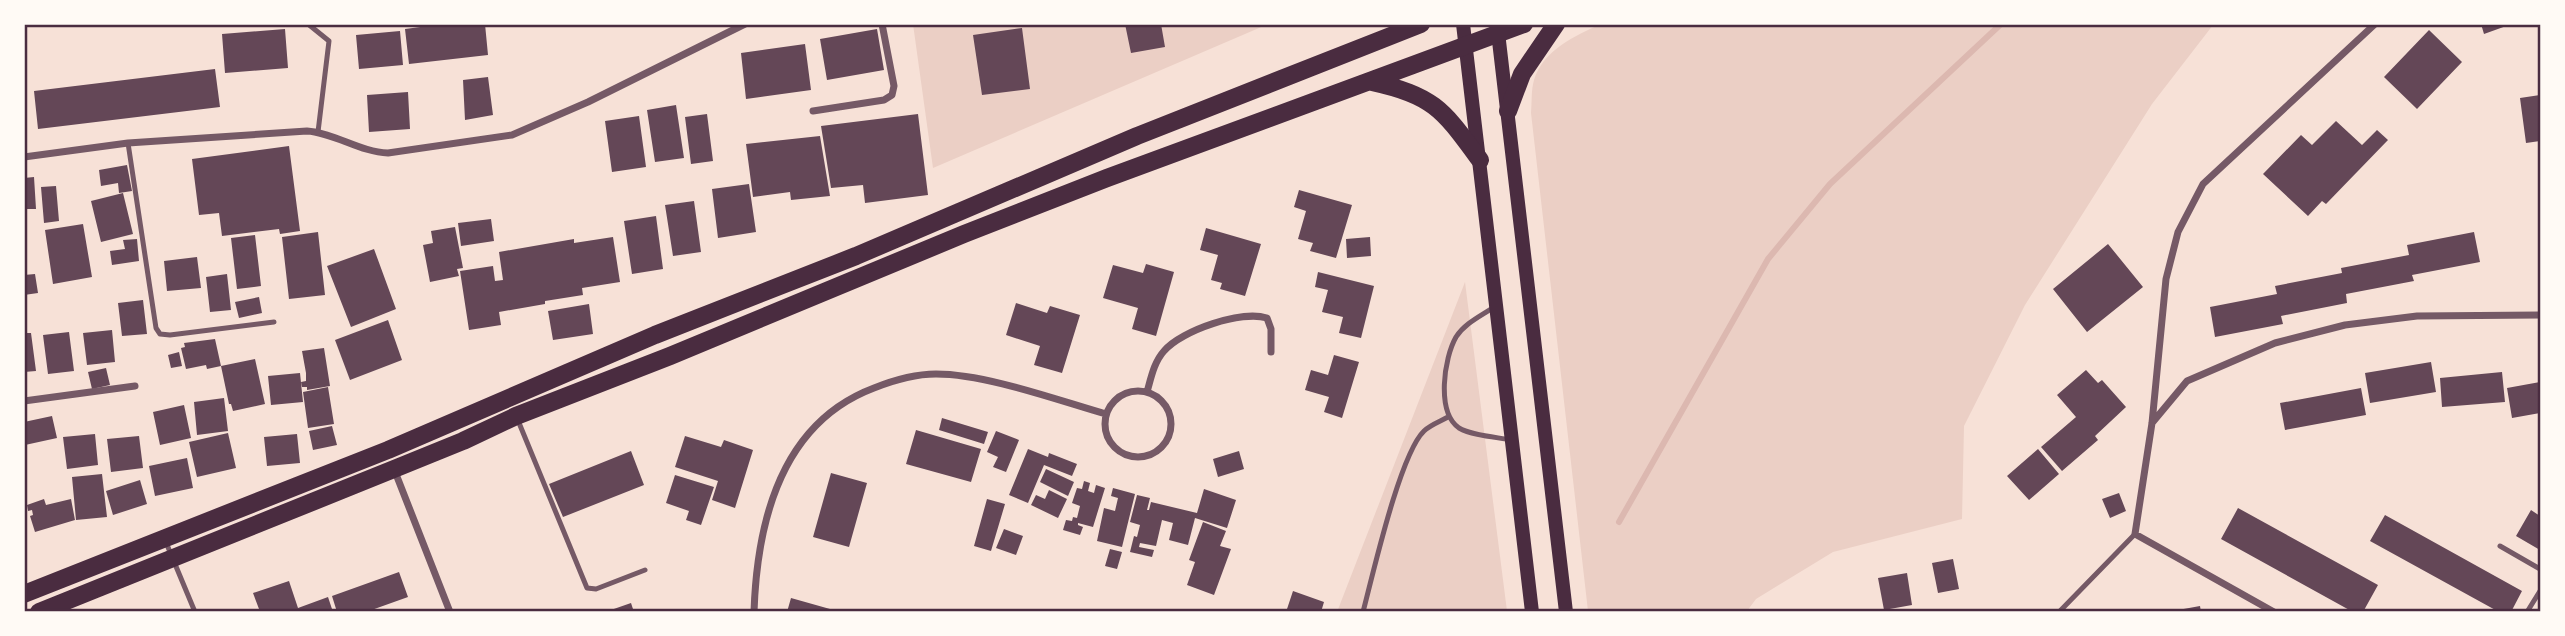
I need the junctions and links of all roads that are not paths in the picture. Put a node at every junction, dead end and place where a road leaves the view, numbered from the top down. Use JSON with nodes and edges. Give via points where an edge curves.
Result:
{"nodes":[{"id":1,"x":308,"y":24,"type":"edge"},
{"id":2,"x":745,"y":24,"type":"edge"},
{"id":3,"x":882,"y":24,"type":"edge"},
{"id":4,"x":1421,"y":24,"type":"edge"},
{"id":5,"x":1463,"y":24,"type":"edge"},
{"id":6,"x":1524,"y":24,"type":"edge"},
{"id":7,"x":1556,"y":24,"type":"edge"},
{"id":8,"x":2375,"y":24,"type":"edge"},
{"id":9,"x":1498,"y":30,"type":"edge"},
{"id":10,"x":1465,"y":47,"type":"junction"},
{"id":11,"x":1372,"y":82,"type":"junction"},
{"id":12,"x":813,"y":111,"type":"dead end"},
{"id":13,"x":1508,"y":111,"type":"junction"},
{"id":14,"x":318,"y":132,"type":"junction"},
{"id":15,"x":128,"y":143,"type":"junction"},
{"id":16,"x":24,"y":157,"type":"edge"},
{"id":17,"x":1480,"y":160,"type":"junction"},
{"id":18,"x":1496,"y":305,"type":"junction"},
{"id":19,"x":2540,"y":315,"type":"edge"},
{"id":20,"x":274,"y":322,"type":"dead end"},
{"id":21,"x":1271,"y":352,"type":"dead end"},
{"id":22,"x":135,"y":386,"type":"dead end"},
{"id":23,"x":1147,"y":392,"type":"junction"},
{"id":24,"x":24,"y":401,"type":"edge"},
{"id":25,"x":514,"y":407,"type":"junction"},
{"id":26,"x":1106,"y":414,"type":"junction"},
{"id":27,"x":1448,"y":417,"type":"junction"},
{"id":28,"x":2152,"y":423,"type":"junction"},
{"id":29,"x":1512,"y":440,"type":"junction"},
{"id":30,"x":388,"y":450,"type":"junction"},
{"id":31,"x":394,"y":469,"type":"junction"},
{"id":32,"x":2135,"y":534,"type":"junction"},
{"id":33,"x":165,"y":539,"type":"junction"},
{"id":34,"x":2500,"y":547,"type":"dead end"},
{"id":35,"x":171,"y":558,"type":"junction"},
{"id":36,"x":645,"y":569,"type":"dead end"},
{"id":37,"x":2540,"y":569,"type":"edge"},
{"id":38,"x":2540,"y":591,"type":"edge"},
{"id":39,"x":24,"y":594,"type":"edge"},
{"id":40,"x":38,"y":611,"type":"edge"},
{"id":41,"x":195,"y":611,"type":"edge"},
{"id":42,"x":450,"y":611,"type":"edge"},
{"id":43,"x":754,"y":611,"type":"edge"},
{"id":44,"x":1363,"y":611,"type":"edge"},
{"id":45,"x":1532,"y":611,"type":"edge"},
{"id":46,"x":1566,"y":611,"type":"edge"},
{"id":47,"x":2059,"y":611,"type":"edge"},
{"id":48,"x":2274,"y":611,"type":"edge"},
{"id":49,"x":2527,"y":611,"type":"edge"}],
"edges":[{"from":1,"to":14,"type":"lane","via":[[329,41]]},
{"from":2,"to":14,"type":"street","via":[[512,135],[377,153]]},
{"from":3,"to":12,"type":"street","via":[[892,95]]},
{"from":4,"to":25,"type":"main road","via":[[655,335]]},
{"from":5,"to":10,"type":"main road"},
{"from":6,"to":9,"type":"main road"},
{"from":7,"to":13,"type":"main road","via":[[1522,74]]},
{"from":8,"to":28,"type":"street","via":[[2203,184],[2178,232],[2166,279]]},
{"from":9,"to":10,"type":"main road"},
{"from":9,"to":13,"type":"main road"},
{"from":10,"to":11,"type":"main road"},
{"from":10,"to":17,"type":"main road"},
{"from":11,"to":17,"type":"main road","via":[[1427,99]]},
{"from":11,"to":25,"type":"main road","via":[[990,224],[670,356]]},
{"from":13,"to":46,"type":"main road"},
{"from":14,"to":15,"type":"street"},
{"from":15,"to":16,"type":"street"},
{"from":15,"to":20,"type":"lane","via":[[160,334]]},
{"from":17,"to":18,"type":"main road"},
{"from":18,"to":27,"type":"lane","via":[[1465,326],[1456,338],[1445,380]]},
{"from":18,"to":29,"type":"main road"},
{"from":19,"to":28,"type":"street","via":[[2417,316],[2345,325],[2275,343],[2187,380]]},
{"from":21,"to":23,"type":"street","via":[[1267,318],[1233,318],[1181,338],[1164,350]]},
{"from":22,"to":24,"type":"street"},
{"from":23,"to":26,"type":"street","via":[[1121,395]]},
{"from":23,"to":26,"type":"street","via":[[1167,407],[1171,420],[1170,433],[1154,452],[1141,457],[1117,449],[1108,440]]},
{"from":25,"to":30,"type":"main road"},
{"from":25,"to":31,"type":"main road","via":[[463,441]]},
{"from":25,"to":36,"type":"lane","via":[[587,588],[596,589]]},
{"from":26,"to":43,"type":"street","via":[[1022,389],[936,374],[898,379],[863,392],[830,412],[798,445],[775,490],[760,547]]},
{"from":27,"to":29,"type":"lane","via":[[1460,428]]},
{"from":27,"to":44,"type":"lane","via":[[1425,430],[1411,451]]},
{"from":28,"to":32,"type":"street"},
{"from":29,"to":45,"type":"main road"},
{"from":30,"to":31,"type":"street"},
{"from":30,"to":33,"type":"main road"},
{"from":31,"to":35,"type":"main road"},
{"from":31,"to":42,"type":"street"},
{"from":32,"to":47,"type":"lane"},
{"from":32,"to":48,"type":"street"},
{"from":33,"to":35,"type":"lane"},
{"from":33,"to":39,"type":"main road"},
{"from":34,"to":37,"type":"lane"},
{"from":35,"to":40,"type":"main road"},
{"from":35,"to":41,"type":"lane"},
{"from":38,"to":49,"type":"lane"}]}
